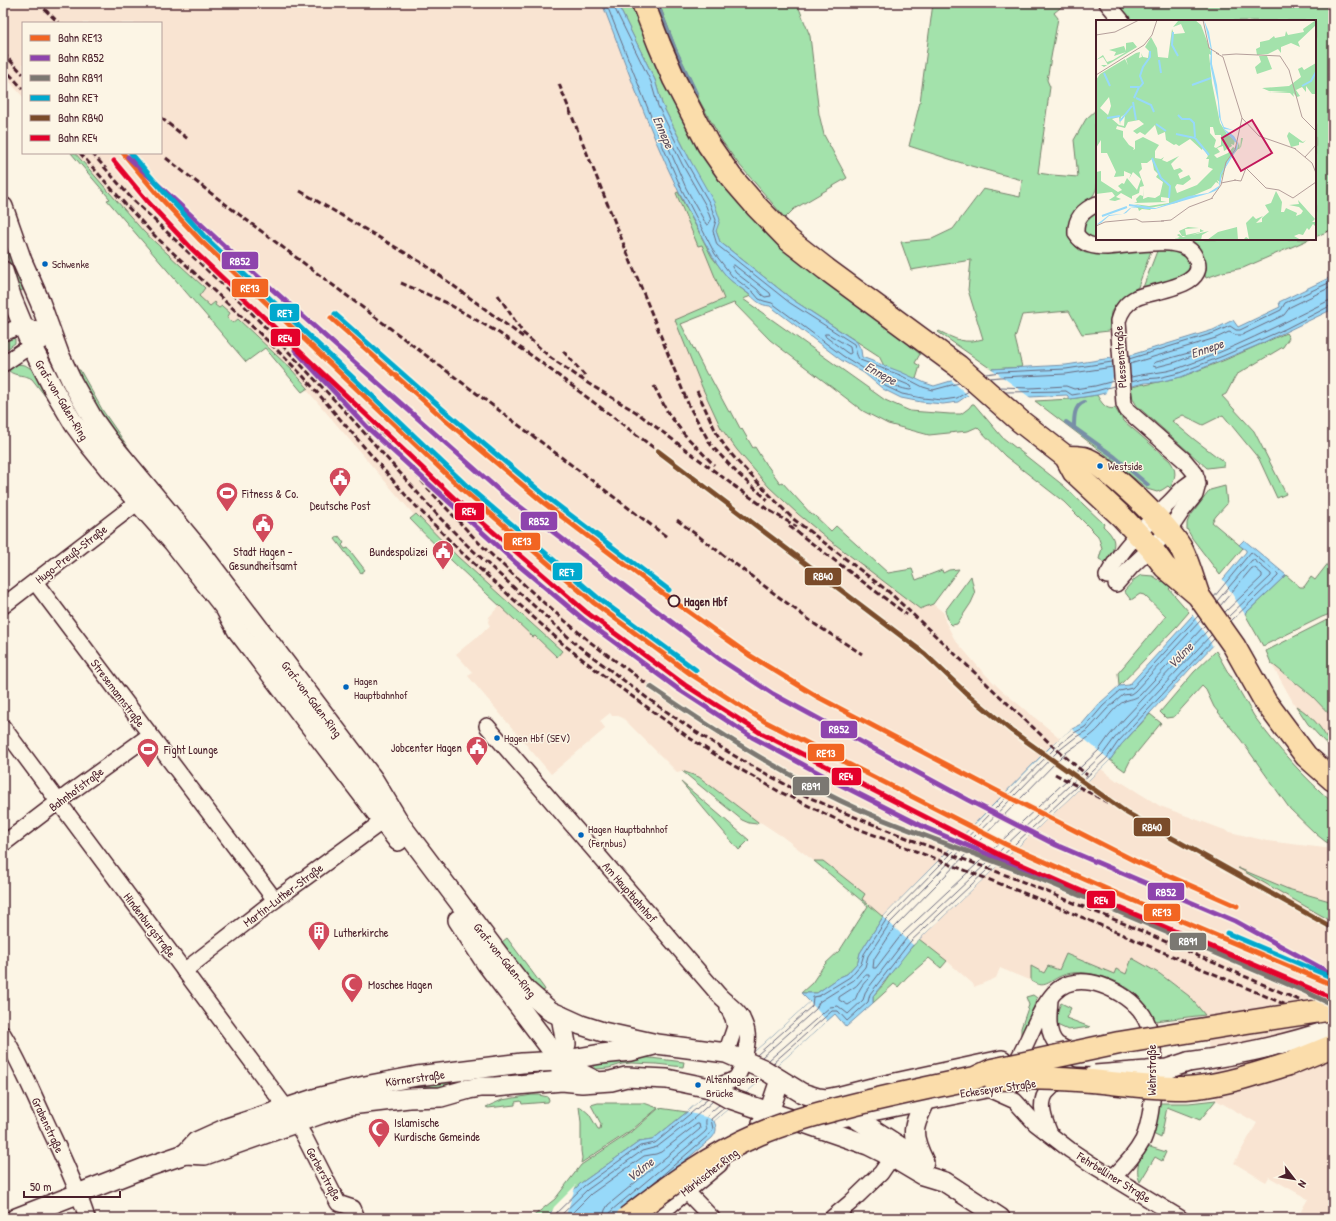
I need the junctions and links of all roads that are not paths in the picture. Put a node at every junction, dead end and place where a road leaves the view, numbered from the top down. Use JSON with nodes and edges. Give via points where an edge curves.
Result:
{"nodes":[{"id":1,"x":643,"y":3,"type":"edge"},
{"id":2,"x":1107,"y":3,"type":"edge"},
{"id":3,"x":1121,"y":20,"type":"edge"},
{"id":4,"x":1096,"y":204,"type":"edge"},
{"id":5,"x":3,"y":207,"type":"edge"},
{"id":6,"x":3,"y":271,"type":"edge"},
{"id":7,"x":22,"y":326,"type":"junction"},
{"id":8,"x":3,"y":334,"type":"edge"},
{"id":9,"x":52,"y":334,"type":"junction"},
{"id":10,"x":32,"y":348,"type":"junction"},
{"id":11,"x":3,"y":364,"type":"edge"},
{"id":12,"x":1066,"y":457,"type":"junction"},
{"id":13,"x":1197,"y":479,"type":"junction"},
{"id":14,"x":138,"y":502,"type":"junction"},
{"id":15,"x":1161,"y":524,"type":"junction"},
{"id":16,"x":1144,"y":541,"type":"junction"},
{"id":17,"x":35,"y":582,"type":"junction"},
{"id":18,"x":1198,"y":595,"type":"junction"},
{"id":19,"x":3,"y":606,"type":"edge"},
{"id":20,"x":487,"y":726,"type":"dead end"},
{"id":21,"x":3,"y":728,"type":"edge"},
{"id":22,"x":150,"y":735,"type":"junction"},
{"id":23,"x":1333,"y":780,"type":"edge"},
{"id":24,"x":58,"y":802,"type":"junction"},
{"id":25,"x":383,"y":821,"type":"junction"},
{"id":26,"x":3,"y":844,"type":"edge"},
{"id":27,"x":275,"y":900,"type":"junction"},
{"id":28,"x":184,"y":971,"type":"junction"},
{"id":29,"x":1050,"y":999,"type":"junction"},
{"id":30,"x":1333,"y":1009,"type":"edge"},
{"id":31,"x":561,"y":1016,"type":"junction"},
{"id":32,"x":1333,"y":1029,"type":"edge"},
{"id":33,"x":3,"y":1034,"type":"edge"},
{"id":34,"x":657,"y":1044,"type":"junction"},
{"id":35,"x":1333,"y":1046,"type":"edge"},
{"id":36,"x":735,"y":1056,"type":"junction"},
{"id":37,"x":1020,"y":1057,"type":"junction"},
{"id":38,"x":560,"y":1060,"type":"junction"},
{"id":39,"x":1082,"y":1066,"type":"junction"},
{"id":40,"x":780,"y":1080,"type":"junction"},
{"id":41,"x":562,"y":1081,"type":"junction"},
{"id":42,"x":604,"y":1081,"type":"junction"},
{"id":43,"x":1058,"y":1081,"type":"junction"},
{"id":44,"x":981,"y":1083,"type":"junction"},
{"id":45,"x":710,"y":1088,"type":"junction"},
{"id":46,"x":826,"y":1099,"type":"junction"},
{"id":47,"x":926,"y":1100,"type":"junction"},
{"id":48,"x":769,"y":1112,"type":"junction"},
{"id":49,"x":292,"y":1116,"type":"junction"},
{"id":50,"x":852,"y":1116,"type":"junction"},
{"id":51,"x":810,"y":1125,"type":"junction"},
{"id":52,"x":1050,"y":1134,"type":"junction"},
{"id":53,"x":748,"y":1142,"type":"junction"},
{"id":54,"x":892,"y":1158,"type":"junction"},
{"id":55,"x":924,"y":1162,"type":"junction"},
{"id":56,"x":1113,"y":1178,"type":"junction"},
{"id":57,"x":945,"y":1182,"type":"junction"},
{"id":58,"x":685,"y":1190,"type":"junction"},
{"id":59,"x":79,"y":1193,"type":"junction"},
{"id":60,"x":16,"y":1218,"type":"edge"},
{"id":61,"x":87,"y":1218,"type":"edge"},
{"id":62,"x":357,"y":1218,"type":"edge"},
{"id":63,"x":627,"y":1218,"type":"edge"},
{"id":64,"x":652,"y":1218,"type":"edge"},
{"id":65,"x":712,"y":1218,"type":"edge"},
{"id":66,"x":832,"y":1218,"type":"edge"},
{"id":67,"x":1000,"y":1218,"type":"edge"},
{"id":68,"x":1180,"y":1218,"type":"edge"}],
"edges":[{"from":1,"to":12,"type":"main road","via":[[674,79],[708,144],[731,177],[757,207],[790,240],[958,366],[1020,421]]},
{"from":2,"to":3,"type":"street"},
{"from":4,"to":13,"type":"street","name":"Plessenstraße","via":[[1088,208],[1077,221],[1076,234],[1082,242],[1102,247],[1168,242],[1187,248],[1194,254],[1198,263],[1198,271],[1194,278],[1126,304],[1118,321],[1124,404],[1127,410],[1184,460]]},
{"from":5,"to":9,"type":"street","name":"Graf-von-Galen-Ring"},
{"from":6,"to":7,"type":"street","name":"Graf-von-Galen-Ring"},
{"from":7,"to":8,"type":"street"},
{"from":7,"to":9,"type":"street"},
{"from":7,"to":10,"type":"street","name":"Graf-von-Galen-Ring"},
{"from":9,"to":10,"type":"street"},
{"from":9,"to":31,"type":"street","name":"Graf-von-Galen-Ring","via":[[72,382],[108,440],[193,542],[293,673],[373,779],[401,825],[526,990],[550,1011]]},
{"from":10,"to":11,"type":"street"},
{"from":10,"to":14,"type":"street","name":"Graf-von-Galen-Ring","via":[[74,424]]},
{"from":12,"to":15,"type":"main road","via":[[1085,458],[1100,466],[1138,499]]},
{"from":12,"to":16,"type":"main road","via":[[1074,472]]},
{"from":13,"to":15,"type":"street","via":[[1188,483]]},
{"from":13,"to":15,"type":"street","via":[[1195,495],[1182,511]]},
{"from":14,"to":17,"type":"street","name":"Hugo-Preuß-Straße"},
{"from":14,"to":25,"type":"street","name":"Graf-von-Galen-Ring","via":[[158,523],[225,608],[237,630]]},
{"from":15,"to":16,"type":"street"},
{"from":15,"to":16,"type":"street"},
{"from":15,"to":18,"type":"main road","via":[[1182,550]]},
{"from":16,"to":16,"type":"street","via":[[1120,555],[1112,580],[1132,566]]},
{"from":16,"to":18,"type":"main road","via":[[1166,567]]},
{"from":17,"to":19,"type":"street","name":"Hugo-Preuß-Straße"},
{"from":17,"to":22,"type":"street","name":"Stresemannstraße"},
{"from":18,"to":23,"type":"main road","via":[[1234,646],[1265,701],[1306,756]]},
{"from":20,"to":36,"type":"street","name":"Am Hauptbahnhof","via":[[726,1003],[734,1009],[745,1025],[748,1041]]},
{"from":21,"to":24,"type":"street","name":"Hindenburgstraße"},
{"from":22,"to":24,"type":"street","name":"Bahnhofstraße"},
{"from":22,"to":27,"type":"street","name":"Stresemannstraße"},
{"from":24,"to":26,"type":"street","name":"Bahnhofstraße"},
{"from":24,"to":28,"type":"street","name":"Hindenburgstraße"},
{"from":25,"to":27,"type":"street","name":"Martin-Luther-Straße"},
{"from":25,"to":38,"type":"street","name":"Graf-von-Galen-Ring"},
{"from":27,"to":28,"type":"street","name":"Martin-Luther-Straße"},
{"from":28,"to":49,"type":"street","name":"Hindenburgstraße"},
{"from":29,"to":37,"type":"street","name":"Wehrstraße","via":[[1038,1017]]},
{"from":29,"to":39,"type":"street","via":[[1048,1019],[1051,1034],[1056,1043]]},
{"from":29,"to":56,"type":"street","name":"Wehrstraße","via":[[1055,992],[1074,982],[1095,983],[1128,999],[1144,1016],[1149,1028],[1154,1069],[1147,1128],[1131,1159]]},
{"from":30,"to":44,"type":"main road","bridge":true,"via":[[1119,1043],[992,1070]]},
{"from":31,"to":34,"type":"street","name":"Graf-von-Galen-Ring","via":[[603,1032]]},
{"from":31,"to":38,"type":"street","via":[[566,1044]]},
{"from":32,"to":39,"type":"street","name":"Eckeseyer Straße","via":[[1268,1048],[1224,1057],[1188,1062],[1166,1058]]},
{"from":33,"to":59,"type":"street","name":"Grabenstraße","via":[[17,1058]]},
{"from":34,"to":36,"type":"street"},
{"from":34,"to":38,"type":"street","name":"Körnerstraße","via":[[631,1051]]},
{"from":35,"to":44,"type":"main road","bridge":true,"via":[[1289,1064],[1246,1077],[1186,1088],[1030,1078],[993,1079]]},
{"from":36,"to":40,"type":"street"},
{"from":36,"to":45,"type":"street","via":[[737,1076]]},
{"from":37,"to":39,"type":"street","name":"Eckeseyer Straße"},
{"from":37,"to":46,"type":"street","name":"Eckeseyer Straße"},
{"from":38,"to":41,"type":"street"},
{"from":38,"to":42,"type":"street","via":[[574,1070]]},
{"from":38,"to":49,"type":"street","name":"Körnerstraße","via":[[386,1082],[332,1094]]},
{"from":39,"to":43,"type":"street","name":"Eckeseyer Straße"},
{"from":40,"to":46,"type":"street","via":[[802,1093]]},
{"from":40,"to":48,"type":"street"},
{"from":41,"to":42,"type":"street","name":"Körnerstraße"},
{"from":41,"to":49,"type":"street","name":"Körnerstraße","via":[[481,1087],[441,1097],[350,1105]]},
{"from":42,"to":45,"type":"street","via":[[626,1077],[667,1079]]},
{"from":43,"to":44,"type":"street","name":"Eckeseyer Straße"},
{"from":43,"to":52,"type":"street","via":[[1043,1101],[1044,1121]]},
{"from":44,"to":47,"type":"street","name":"Eckeseyer Straße"},
{"from":44,"to":52,"type":"street","name":"Fehrbelliner Straße","via":[[1015,1101],[1035,1123]]},
{"from":44,"to":63,"type":"main road","bridge":true,"via":[[824,1112],[760,1133],[699,1165]]},
{"from":45,"to":48,"type":"street","via":[[728,1098]]},
{"from":46,"to":50,"type":"street"},
{"from":47,"to":50,"type":"street","name":"Eckeseyer Straße"},
{"from":47,"to":55,"type":"street","via":[[917,1118],[914,1133]]},
{"from":48,"to":51,"type":"street"},
{"from":48,"to":53,"type":"street"},
{"from":49,"to":59,"type":"street","name":"Körnerstraße","via":[[205,1155],[185,1154]]},
{"from":49,"to":62,"type":"street","name":"Gerberstraße","via":[[338,1203],[353,1208]]},
{"from":50,"to":51,"type":"street","name":"Eckeseyer Straße"},
{"from":50,"to":55,"type":"street"},
{"from":51,"to":53,"type":"street","name":"Eckeseyer Straße","via":[[772,1138]]},
{"from":51,"to":54,"type":"street","via":[[868,1145]]},
{"from":52,"to":56,"type":"street","name":"Fehrbelliner Straße"},
{"from":53,"to":58,"type":"street","name":"Märkischer Ring"},
{"from":54,"to":57,"type":"street","via":[[922,1175]]},
{"from":54,"to":66,"type":"street","via":[[850,1204]]},
{"from":55,"to":57,"type":"street"},
{"from":56,"to":68,"type":"street","name":"Fehrbelliner Straße"},
{"from":57,"to":67,"type":"street"},
{"from":58,"to":64,"type":"street","name":"Märkischer Ring"},
{"from":58,"to":65,"type":"street"},
{"from":59,"to":60,"type":"street","name":"Körnerstraße"},
{"from":59,"to":61,"type":"street","name":"Grabenstraße"}]}
